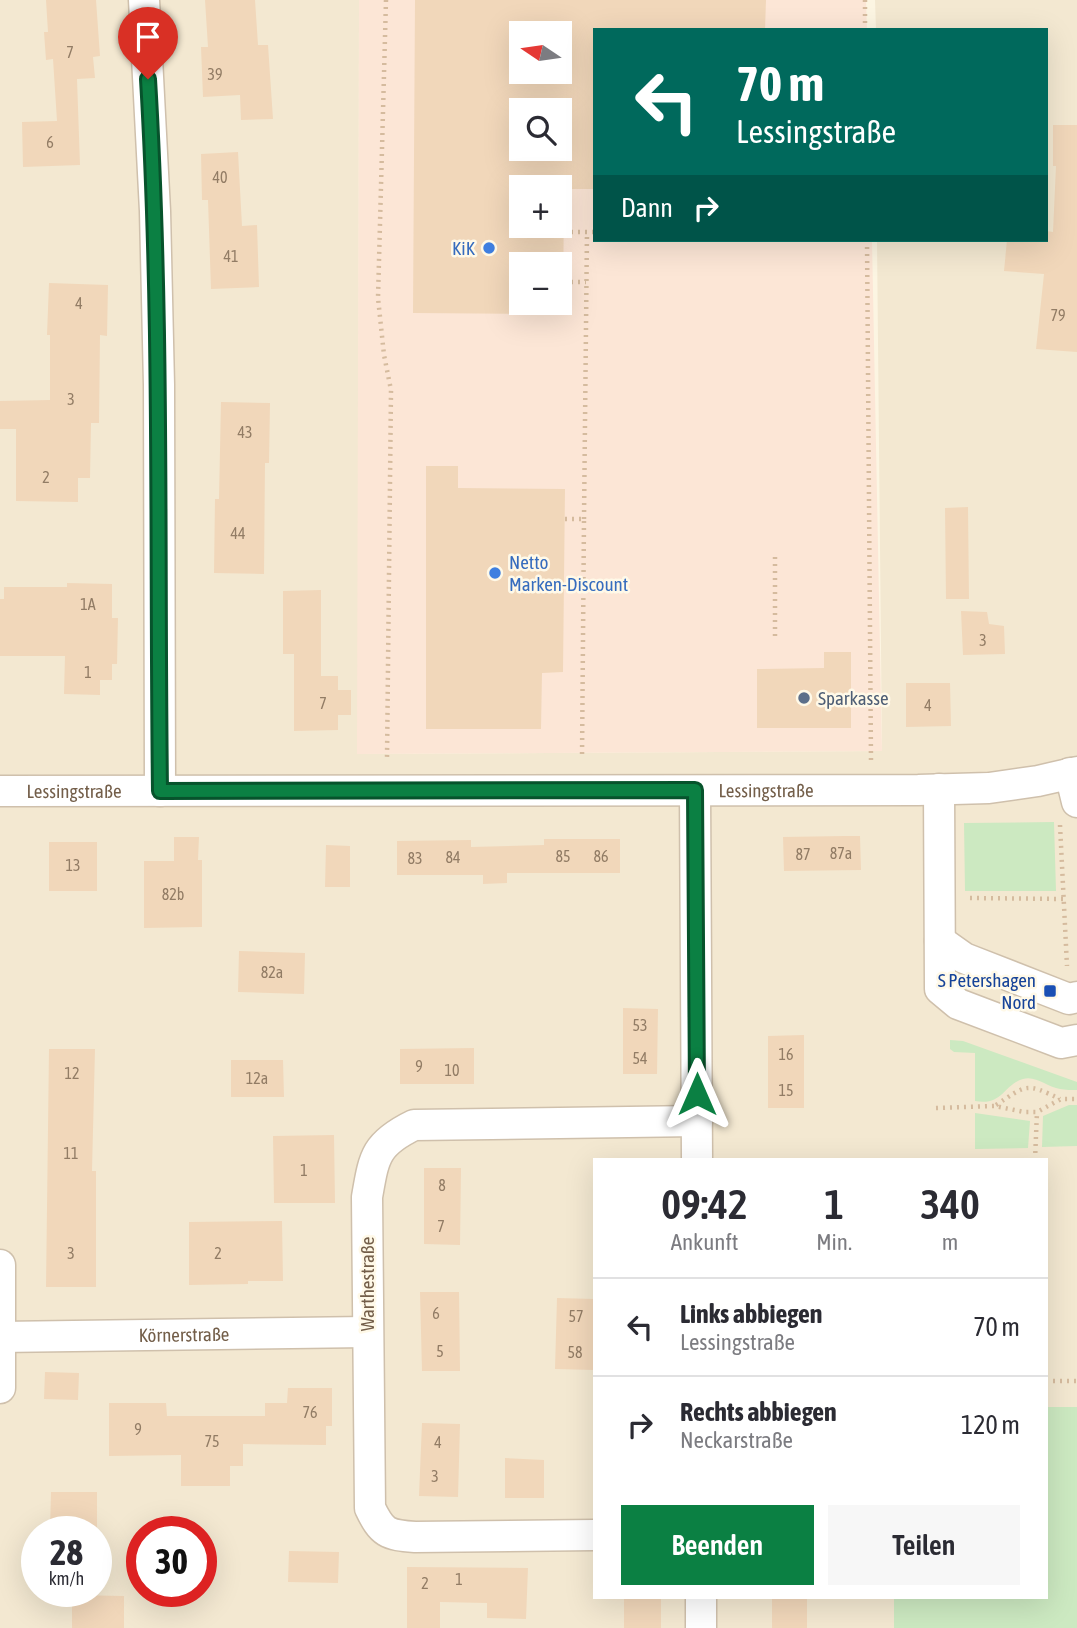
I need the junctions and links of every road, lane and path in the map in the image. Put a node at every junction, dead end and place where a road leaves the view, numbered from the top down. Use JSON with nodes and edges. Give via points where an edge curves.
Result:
{"nodes":[{"id":1,"x":144,"y":0,"type":"edge"},
{"id":2,"x":386,"y":0,"type":"edge"},
{"id":3,"x":865,"y":0,"type":"edge"},
{"id":4,"x":865,"y":28,"type":"edge"},
{"id":5,"x":572,"y":232,"type":"edge"},
{"id":6,"x":587,"y":232,"type":"junction"},
{"id":7,"x":593,"y":232,"type":"edge"},
{"id":8,"x":867,"y":242,"type":"edge"},
{"id":9,"x":572,"y":282,"type":"edge"},
{"id":10,"x":586,"y":282,"type":"junction"},
{"id":11,"x":565,"y":519,"type":"dead end"},
{"id":12,"x":584,"y":519,"type":"junction"},
{"id":13,"x":775,"y":557,"type":"dead end"},
{"id":14,"x":775,"y":636,"type":"dead end"},
{"id":15,"x":387,"y":758,"type":"dead end"},
{"id":16,"x":582,"y":758,"type":"dead end"},
{"id":17,"x":871,"y":762,"type":"dead end"},
{"id":18,"x":1075,"y":769,"type":"edge"},
{"id":19,"x":939,"y":789,"type":"junction"},
{"id":20,"x":695,"y":790,"type":"junction"},
{"id":21,"x":0,"y":791,"type":"edge"},
{"id":22,"x":160,"y":791,"type":"junction"},
{"id":23,"x":1068,"y":808,"type":"edge"},
{"id":24,"x":959,"y":897,"type":"dead end"},
{"id":25,"x":1064,"y":899,"type":"junction"},
{"id":26,"x":940,"y":941,"type":"junction"},
{"id":27,"x":1073,"y":998,"type":"edge"},
{"id":28,"x":1077,"y":1040,"type":"edge"},
{"id":29,"x":1060,"y":1099,"type":"junction"},
{"id":30,"x":1077,"y":1099,"type":"edge"},
{"id":31,"x":995,"y":1106,"type":"junction"},
{"id":32,"x":936,"y":1108,"type":"dead end"},
{"id":33,"x":1037,"y":1112,"type":"junction"},
{"id":34,"x":697,"y":1121,"type":"junction"},
{"id":35,"x":697,"y":1158,"type":"edge"},
{"id":36,"x":1035,"y":1158,"type":"edge"},
{"id":37,"x":0,"y":1265,"type":"edge"},
{"id":38,"x":367,"y":1332,"type":"junction"},
{"id":39,"x":1,"y":1337,"type":"edge"},
{"id":40,"x":1048,"y":1381,"type":"edge"},
{"id":41,"x":1077,"y":1381,"type":"edge"},
{"id":42,"x":0,"y":1388,"type":"edge"},
{"id":43,"x":593,"y":1535,"type":"edge"},
{"id":44,"x":701,"y":1599,"type":"edge"},
{"id":45,"x":701,"y":1628,"type":"edge"}],
"edges":[{"from":1,"to":22,"type":"street","via":[[159,385]]},
{"from":2,"to":15,"type":"path","via":[[378,298],[391,390]]},
{"from":3,"to":4,"type":"path"},
{"from":5,"to":6,"type":"path"},
{"from":6,"to":7,"type":"path"},
{"from":6,"to":10,"type":"path"},
{"from":8,"to":17,"type":"path"},
{"from":9,"to":10,"type":"path"},
{"from":10,"to":12,"type":"path"},
{"from":11,"to":12,"type":"path"},
{"from":12,"to":16,"type":"path"},
{"from":13,"to":14,"type":"path"},
{"from":18,"to":19,"type":"street","name":"Lessingstraße","via":[[1038,781]]},
{"from":18,"to":23,"type":"street"},
{"from":19,"to":20,"type":"street","name":"Lessingstraße"},
{"from":19,"to":26,"type":"street"},
{"from":20,"to":22,"type":"street","name":"Lessingstraße"},
{"from":20,"to":34,"type":"street"},
{"from":21,"to":22,"type":"street","name":"Lessingstraße"},
{"from":23,"to":25,"type":"path"},
{"from":24,"to":25,"type":"path"},
{"from":25,"to":27,"type":"path"},
{"from":26,"to":27,"type":"street","via":[[964,958]]},
{"from":26,"to":28,"type":"street","via":[[940,989],[958,1004],[1061,1043]]},
{"from":29,"to":30,"type":"path"},
{"from":29,"to":31,"type":"path","via":[[1031,1087],[1020,1088]]},
{"from":29,"to":33,"type":"path"},
{"from":31,"to":32,"type":"path"},
{"from":31,"to":33,"type":"path"},
{"from":33,"to":36,"type":"path"},
{"from":34,"to":35,"type":"street"},
{"from":34,"to":38,"type":"street","name":"Warthestraße","via":[[414,1125],[390,1137],[373,1160],[366,1197]]},
{"from":37,"to":39,"type":"street"},
{"from":38,"to":39,"type":"street","name":"Körnerstraße"},
{"from":38,"to":43,"type":"street","name":"Warthestraße","via":[[370,1508],[379,1527],[391,1535],[415,1537]]},
{"from":39,"to":42,"type":"street"},
{"from":40,"to":41,"type":"path"},
{"from":44,"to":45,"type":"street"}]}
